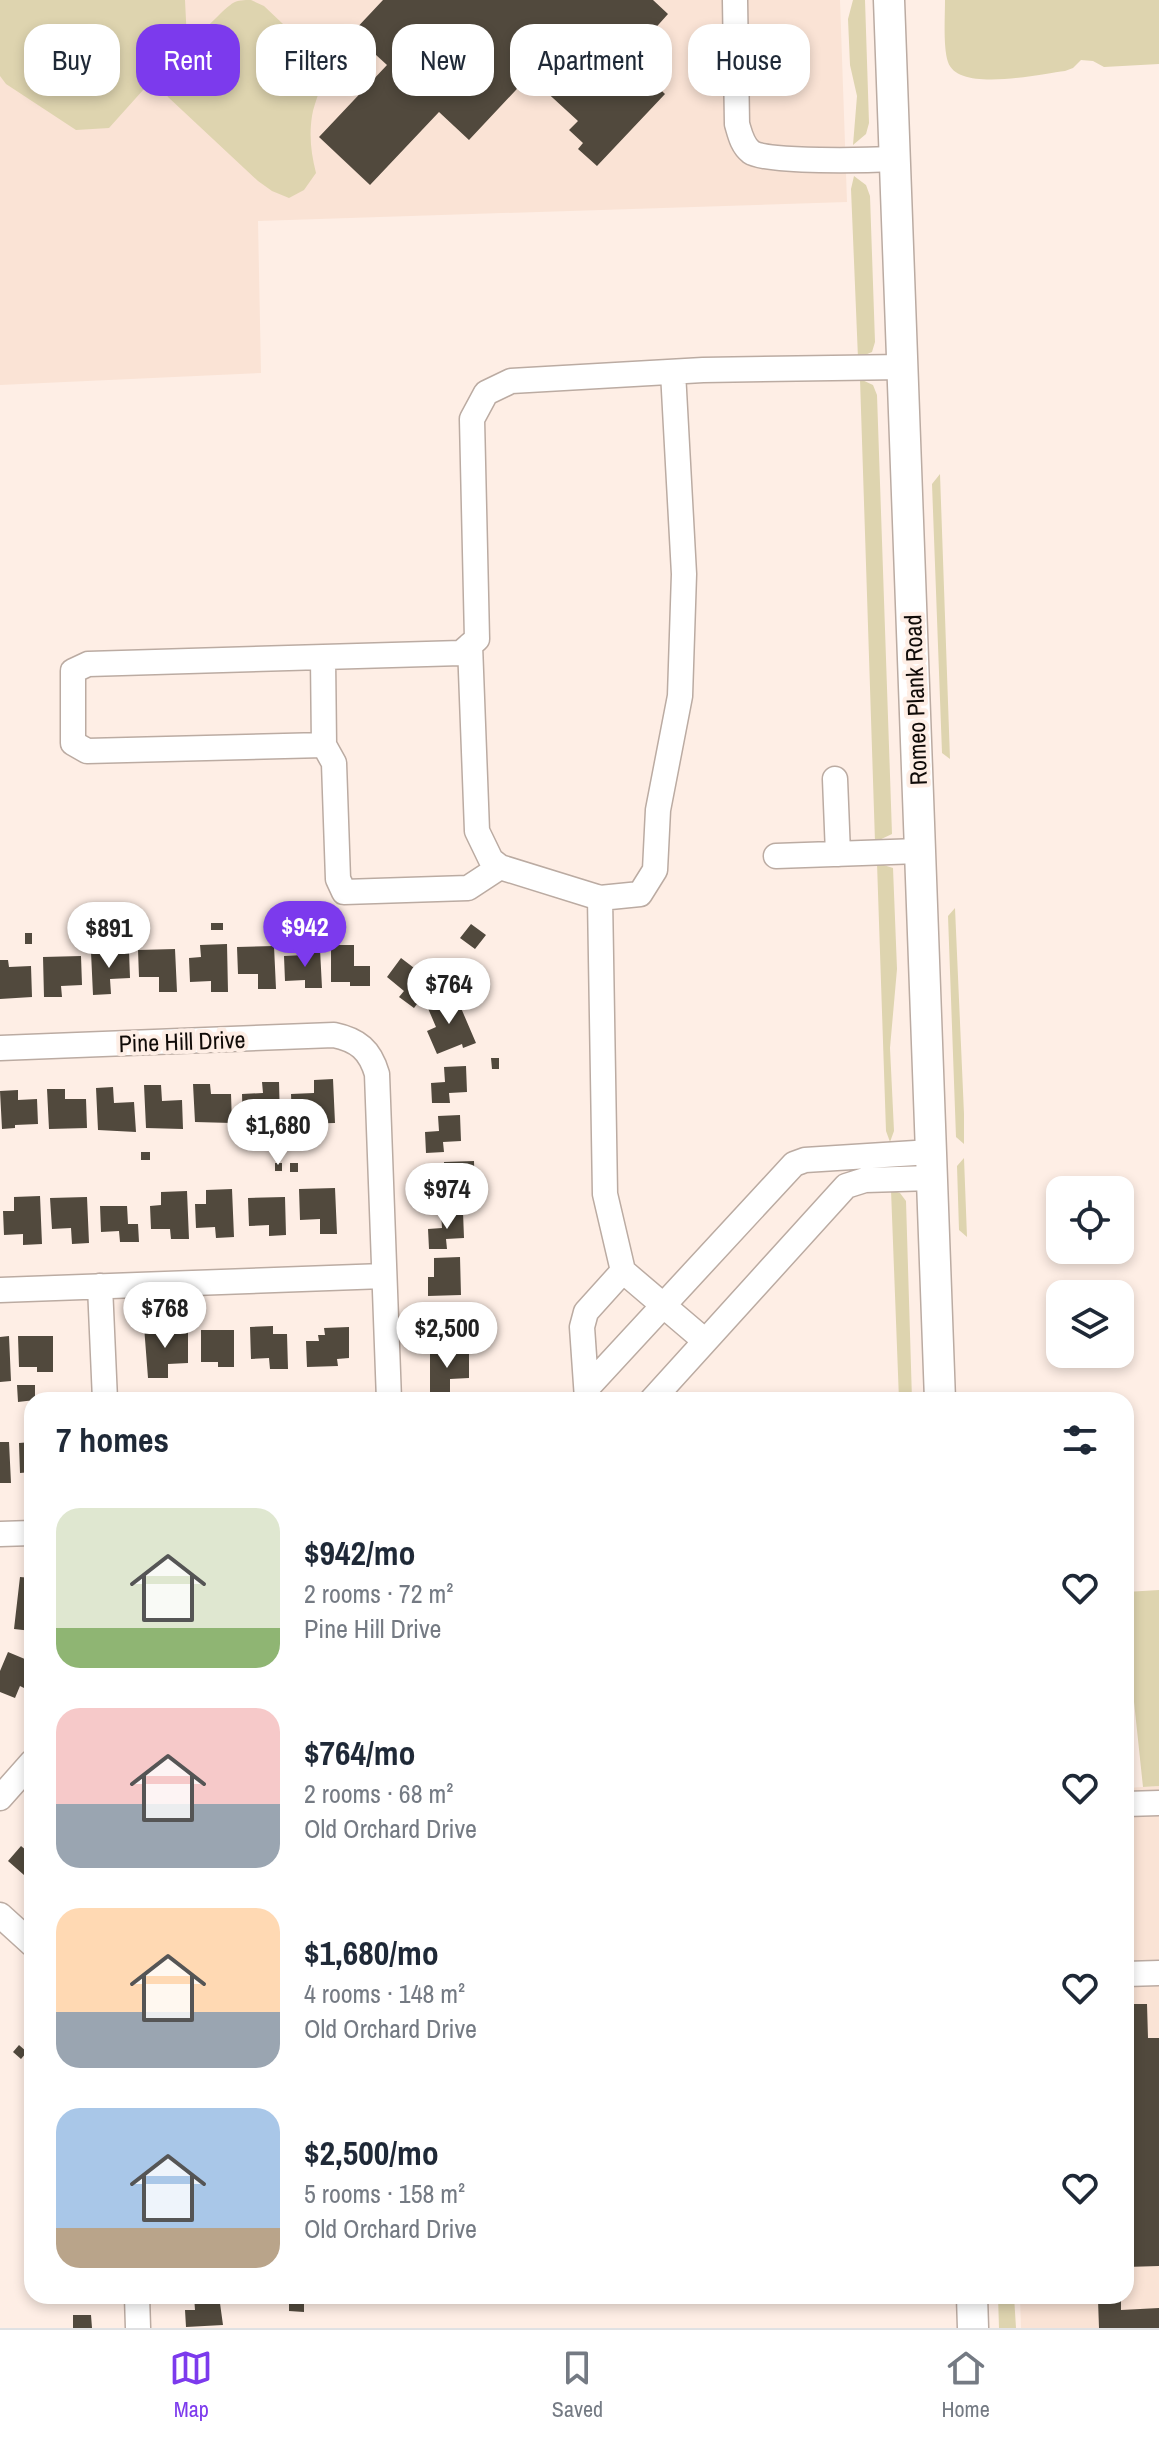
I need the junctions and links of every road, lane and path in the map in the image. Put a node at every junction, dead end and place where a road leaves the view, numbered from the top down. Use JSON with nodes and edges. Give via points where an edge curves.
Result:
{"nodes":[{"id":1,"x":735,"y":0,"type":"edge"},
{"id":2,"x":889,"y":0,"type":"edge"},
{"id":3,"x":895,"y":159,"type":"junction"},
{"id":4,"x":903,"y":367,"type":"junction"},
{"id":5,"x":673,"y":372,"type":"junction"},
{"id":6,"x":470,"y":645,"type":"junction"},
{"id":7,"x":323,"y":658,"type":"junction"},
{"id":8,"x":324,"y":745,"type":"junction"},
{"id":9,"x":835,"y":779,"type":"dead end"},
{"id":10,"x":919,"y":851,"type":"junction"},
{"id":11,"x":838,"y":854,"type":"junction"},
{"id":12,"x":776,"y":856,"type":"dead end"},
{"id":13,"x":500,"y":867,"type":"junction"},
{"id":14,"x":600,"y":898,"type":"junction"},
{"id":15,"x":0,"y":1048,"type":"edge"},
{"id":16,"x":838,"y":1158,"type":"junction"},
{"id":17,"x":931,"y":1165,"type":"junction"},
{"id":18,"x":846,"y":1186,"type":"junction"},
{"id":19,"x":623,"y":1271,"type":"junction"},
{"id":20,"x":384,"y":1276,"type":"junction"},
{"id":21,"x":100,"y":1286,"type":"junction"},
{"id":22,"x":0,"y":1290,"type":"edge"},
{"id":23,"x":662,"y":1306,"type":"junction"},
{"id":24,"x":704,"y":1340,"type":"junction"},
{"id":25,"x":105,"y":1392,"type":"edge"},
{"id":26,"x":389,"y":1392,"type":"edge"},
{"id":27,"x":587,"y":1392,"type":"edge"},
{"id":28,"x":589,"y":1392,"type":"edge"},
{"id":29,"x":661,"y":1392,"type":"edge"},
{"id":30,"x":940,"y":1392,"type":"edge"},
{"id":31,"x":24,"y":1533,"type":"edge"},
{"id":32,"x":0,"y":1534,"type":"edge"},
{"id":33,"x":24,"y":1771,"type":"edge"},
{"id":34,"x":0,"y":1798,"type":"edge"},
{"id":35,"x":1159,"y":1803,"type":"edge"},
{"id":36,"x":1134,"y":1804,"type":"edge"},
{"id":37,"x":0,"y":1915,"type":"edge"},
{"id":38,"x":24,"y":1937,"type":"edge"},
{"id":39,"x":1159,"y":1973,"type":"edge"},
{"id":40,"x":1134,"y":1974,"type":"edge"},
{"id":41,"x":137,"y":2304,"type":"edge"},
{"id":42,"x":972,"y":2304,"type":"edge"},
{"id":43,"x":138,"y":2328,"type":"edge"},
{"id":44,"x":973,"y":2328,"type":"edge"}],
"edges":[{"from":1,"to":3,"type":"street","via":[[737,124],[750,151],[778,158]]},
{"from":2,"to":3,"type":"main road","name":"Romeo Plank Road"},
{"from":3,"to":4,"type":"main road","name":"Romeo Plank Road"},
{"from":4,"to":5,"type":"street"},
{"from":4,"to":10,"type":"main road","name":"Romeo Plank Road"},
{"from":5,"to":6,"type":"street","via":[[511,381],[486,393],[472,419],[477,639]]},
{"from":5,"to":14,"type":"street","via":[[684,574],[680,696],[658,810],[655,870],[640,894]]},
{"from":6,"to":7,"type":"street","via":[[461,653]]},
{"from":6,"to":13,"type":"street","via":[[477,831]]},
{"from":7,"to":8,"type":"street"},
{"from":7,"to":8,"type":"street","via":[[88,664],[73,671],[73,743],[87,751]]},
{"from":8,"to":13,"type":"street","via":[[334,763],[338,879],[344,892],[468,888]]},
{"from":9,"to":11,"type":"street"},
{"from":10,"to":11,"type":"street"},
{"from":10,"to":17,"type":"main road","name":"Romeo Plank Road"},
{"from":11,"to":12,"type":"street"},
{"from":13,"to":14,"type":"street"},
{"from":14,"to":19,"type":"street","via":[[605,1194]]},
{"from":15,"to":20,"type":"street","name":"Pine Hill Drive","via":[[334,1035],[363,1046],[377,1074]]},
{"from":16,"to":17,"type":"street"},
{"from":16,"to":18,"type":"street"},
{"from":16,"to":23,"type":"street","via":[[805,1160],[786,1170]]},
{"from":17,"to":18,"type":"street"},
{"from":17,"to":30,"type":"main road","name":"Romeo Plank Road"},
{"from":18,"to":24,"type":"street"},
{"from":19,"to":23,"type":"street"},
{"from":19,"to":27,"type":"street","via":[[586,1312],[582,1327]]},
{"from":20,"to":21,"type":"street"},
{"from":20,"to":26,"type":"street"},
{"from":21,"to":22,"type":"street"},
{"from":21,"to":25,"type":"street"},
{"from":23,"to":24,"type":"street"},
{"from":23,"to":28,"type":"street"},
{"from":24,"to":29,"type":"street"},
{"from":31,"to":32,"type":"street"},
{"from":33,"to":34,"type":"street"},
{"from":35,"to":36,"type":"street"},
{"from":37,"to":38,"type":"street"},
{"from":39,"to":40,"type":"street"},
{"from":41,"to":43,"type":"street"},
{"from":42,"to":44,"type":"main road"}]}
